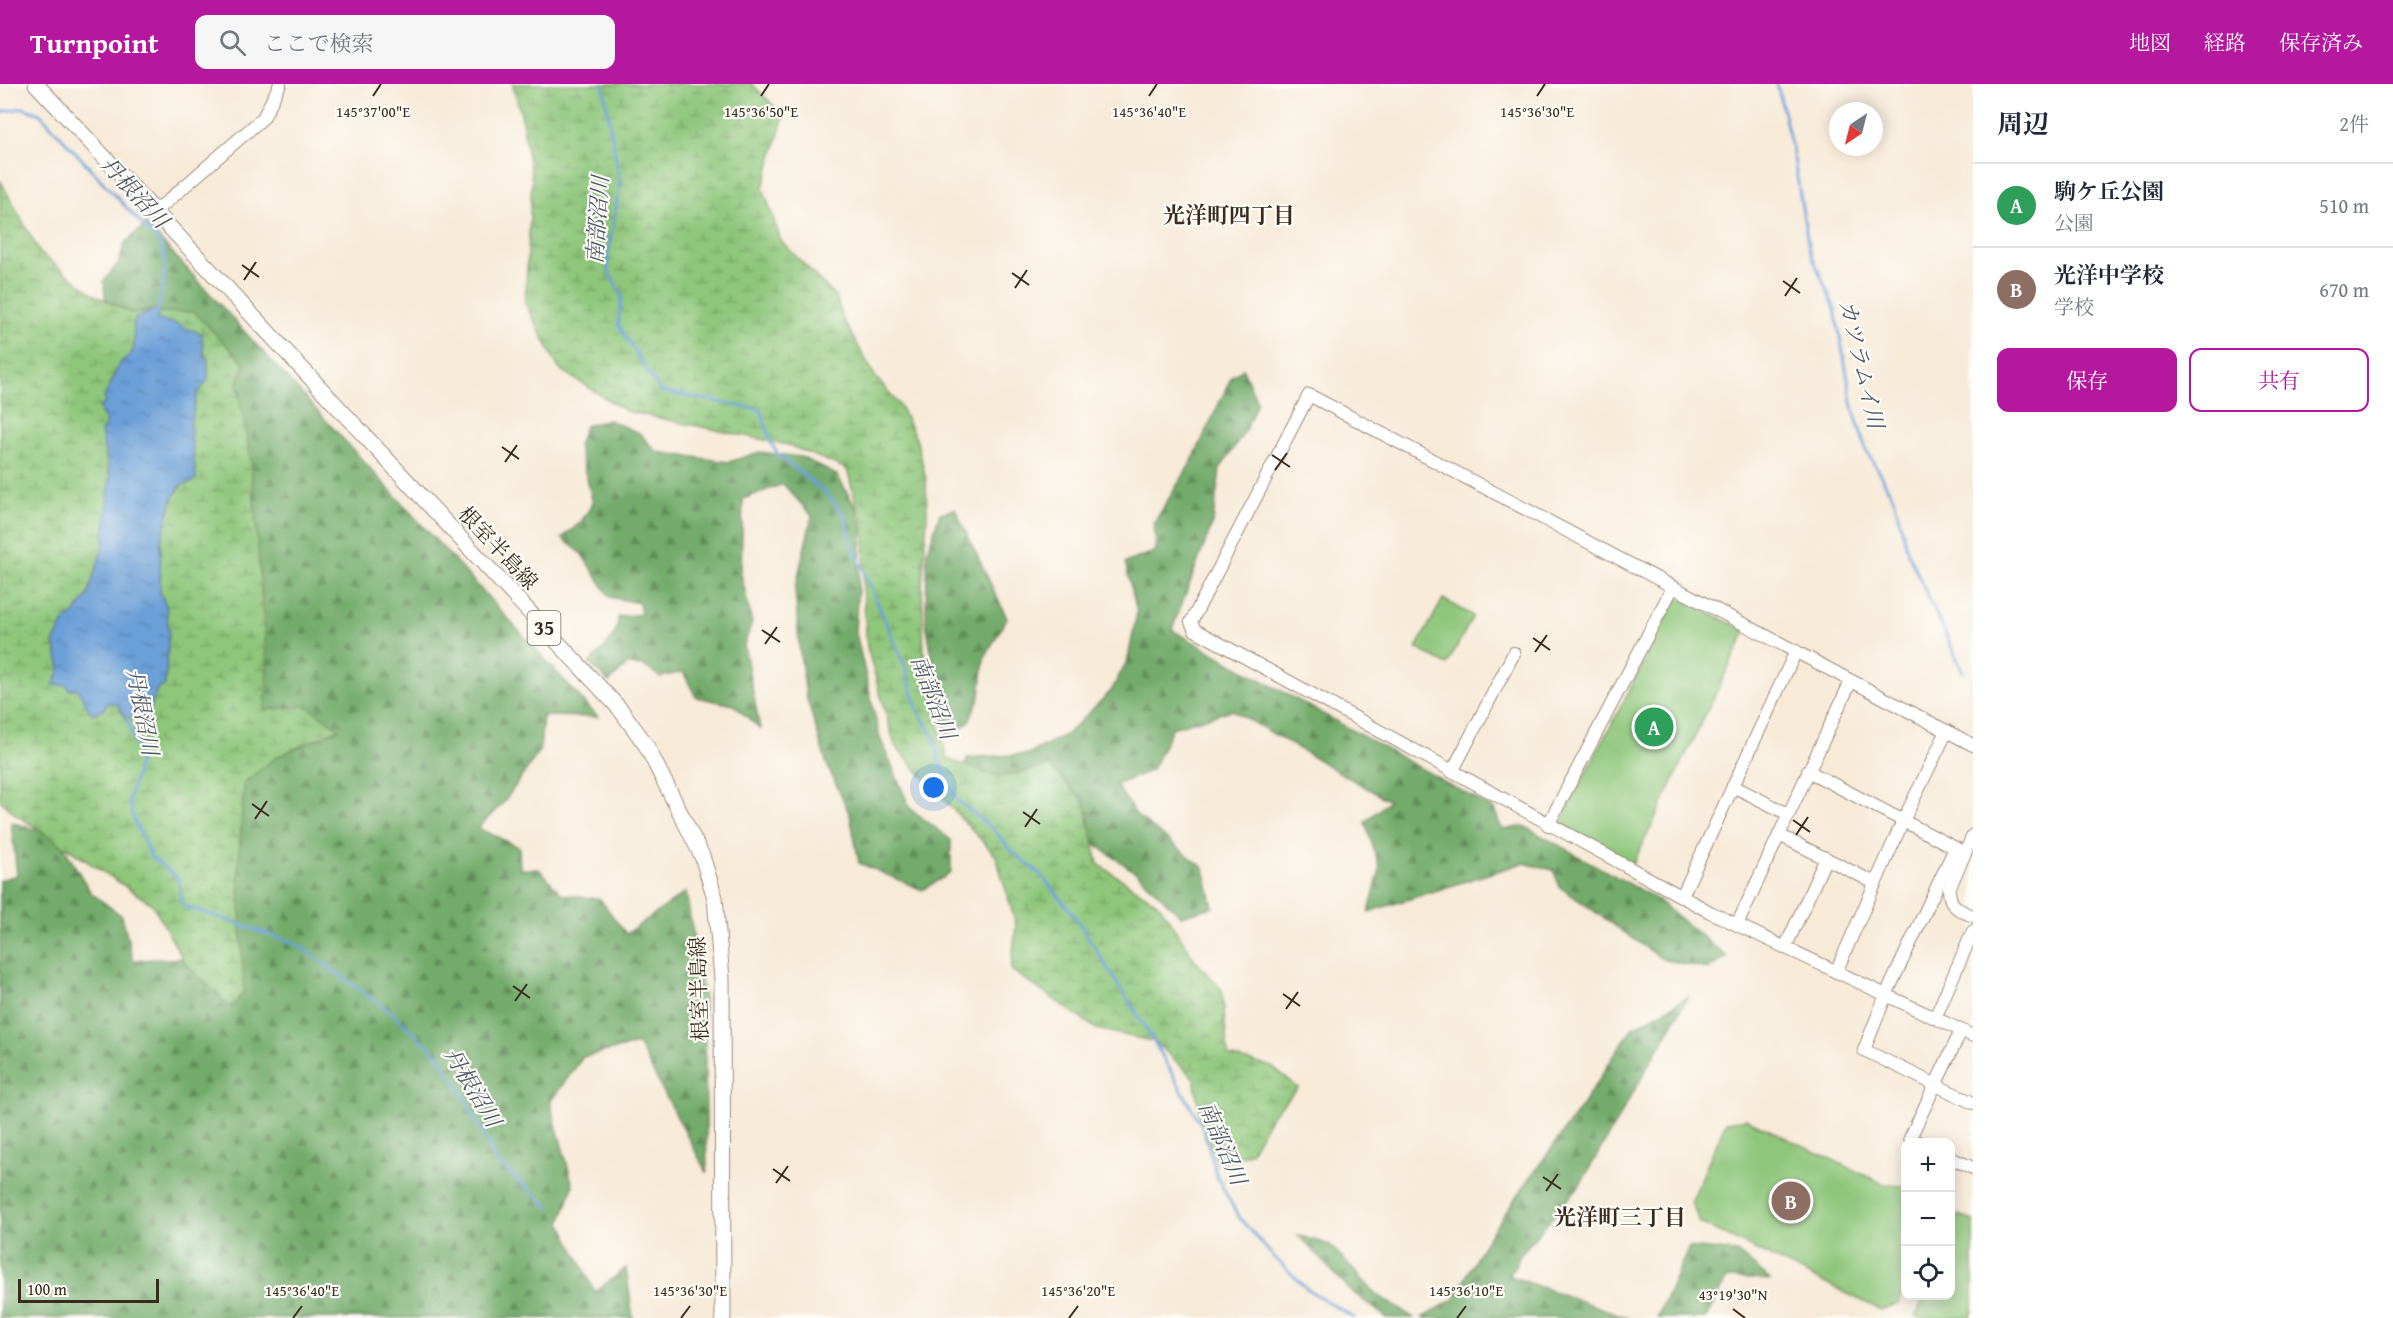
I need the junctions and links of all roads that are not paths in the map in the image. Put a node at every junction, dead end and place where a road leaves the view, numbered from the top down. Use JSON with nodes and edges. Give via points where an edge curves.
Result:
{"nodes":[{"id":1,"x":36,"y":84,"type":"edge"},
{"id":2,"x":280,"y":84,"type":"edge"},
{"id":3,"x":155,"y":212,"type":"junction"},
{"id":4,"x":1673,"y":587,"type":"junction"},
{"id":5,"x":1796,"y":651,"type":"junction"},
{"id":6,"x":1514,"y":652,"type":"dead end"},
{"id":7,"x":1851,"y":681,"type":"junction"},
{"id":8,"x":1947,"y":731,"type":"junction"},
{"id":9,"x":1973,"y":745,"type":"edge"},
{"id":10,"x":1808,"y":771,"type":"junction"},
{"id":11,"x":1452,"y":772,"type":"junction"},
{"id":12,"x":1733,"y":786,"type":"junction"},
{"id":13,"x":1788,"y":814,"type":"junction"},
{"id":14,"x":1903,"y":821,"type":"junction"},
{"id":15,"x":1548,"y":825,"type":"junction"},
{"id":16,"x":1779,"y":835,"type":"junction"},
{"id":17,"x":1973,"y":836,"type":"edge"},
{"id":18,"x":1960,"y":850,"type":"junction"},
{"id":19,"x":1826,"y":858,"type":"junction"},
{"id":20,"x":1875,"y":883,"type":"junction"},
{"id":21,"x":1682,"y":896,"type":"junction"},
{"id":22,"x":1973,"y":916,"type":"edge"},
{"id":23,"x":1737,"y":925,"type":"junction"},
{"id":24,"x":1973,"y":931,"type":"edge"},
{"id":25,"x":1785,"y":948,"type":"junction"},
{"id":26,"x":1836,"y":972,"type":"junction"},
{"id":27,"x":1886,"y":995,"type":"junction"},
{"id":28,"x":1935,"y":1018,"type":"junction"},
{"id":29,"x":1961,"y":1030,"type":"junction"},
{"id":30,"x":1973,"y":1036,"type":"edge"},
{"id":31,"x":1935,"y":1085,"type":"junction"},
{"id":32,"x":1973,"y":1103,"type":"edge"},
{"id":33,"x":1910,"y":1138,"type":"edge"},
{"id":34,"x":1955,"y":1160,"type":"edge"},
{"id":35,"x":1973,"y":1168,"type":"edge"},
{"id":36,"x":723,"y":1318,"type":"edge"}],
"edges":[{"from":1,"to":3,"type":"main road","name":"根室半島線","number":"35"},
{"from":2,"to":3,"type":"street","via":[[263,118]]},
{"from":3,"to":36,"type":"main road","name":"根室半島線","number":"35","via":[[620,709],[646,745],[702,856],[715,898],[722,979]]},
{"from":4,"to":5,"type":"street"},
{"from":4,"to":11,"type":"street","via":[[1310,395],[1192,618],[1192,627],[1304,693]]},
{"from":4,"to":15,"type":"street"},
{"from":5,"to":7,"type":"street"},
{"from":5,"to":12,"type":"street"},
{"from":6,"to":11,"type":"street"},
{"from":7,"to":8,"type":"street"},
{"from":7,"to":10,"type":"street"},
{"from":8,"to":9,"type":"street"},
{"from":8,"to":14,"type":"street"},
{"from":10,"to":13,"type":"street"},
{"from":10,"to":14,"type":"street"},
{"from":11,"to":15,"type":"street"},
{"from":12,"to":13,"type":"street"},
{"from":12,"to":21,"type":"street"},
{"from":13,"to":16,"type":"street"},
{"from":14,"to":18,"type":"street"},
{"from":14,"to":20,"type":"street"},
{"from":15,"to":21,"type":"street"},
{"from":16,"to":19,"type":"street"},
{"from":16,"to":23,"type":"street"},
{"from":17,"to":18,"type":"street"},
{"from":18,"to":22,"type":"street","via":[[1949,897],[1955,908]]},
{"from":18,"to":27,"type":"street"},
{"from":19,"to":20,"type":"street"},
{"from":19,"to":25,"type":"street"},
{"from":20,"to":26,"type":"street"},
{"from":21,"to":23,"type":"street"},
{"from":23,"to":25,"type":"street"},
{"from":24,"to":28,"type":"street"},
{"from":25,"to":26,"type":"street"},
{"from":26,"to":27,"type":"street"},
{"from":27,"to":28,"type":"street"},
{"from":27,"to":31,"type":"street","via":[[1864,1050]]},
{"from":28,"to":29,"type":"street"},
{"from":29,"to":30,"type":"street"},
{"from":29,"to":31,"type":"street"},
{"from":31,"to":32,"type":"street"},
{"from":31,"to":33,"type":"street"},
{"from":34,"to":35,"type":"street"}]}
